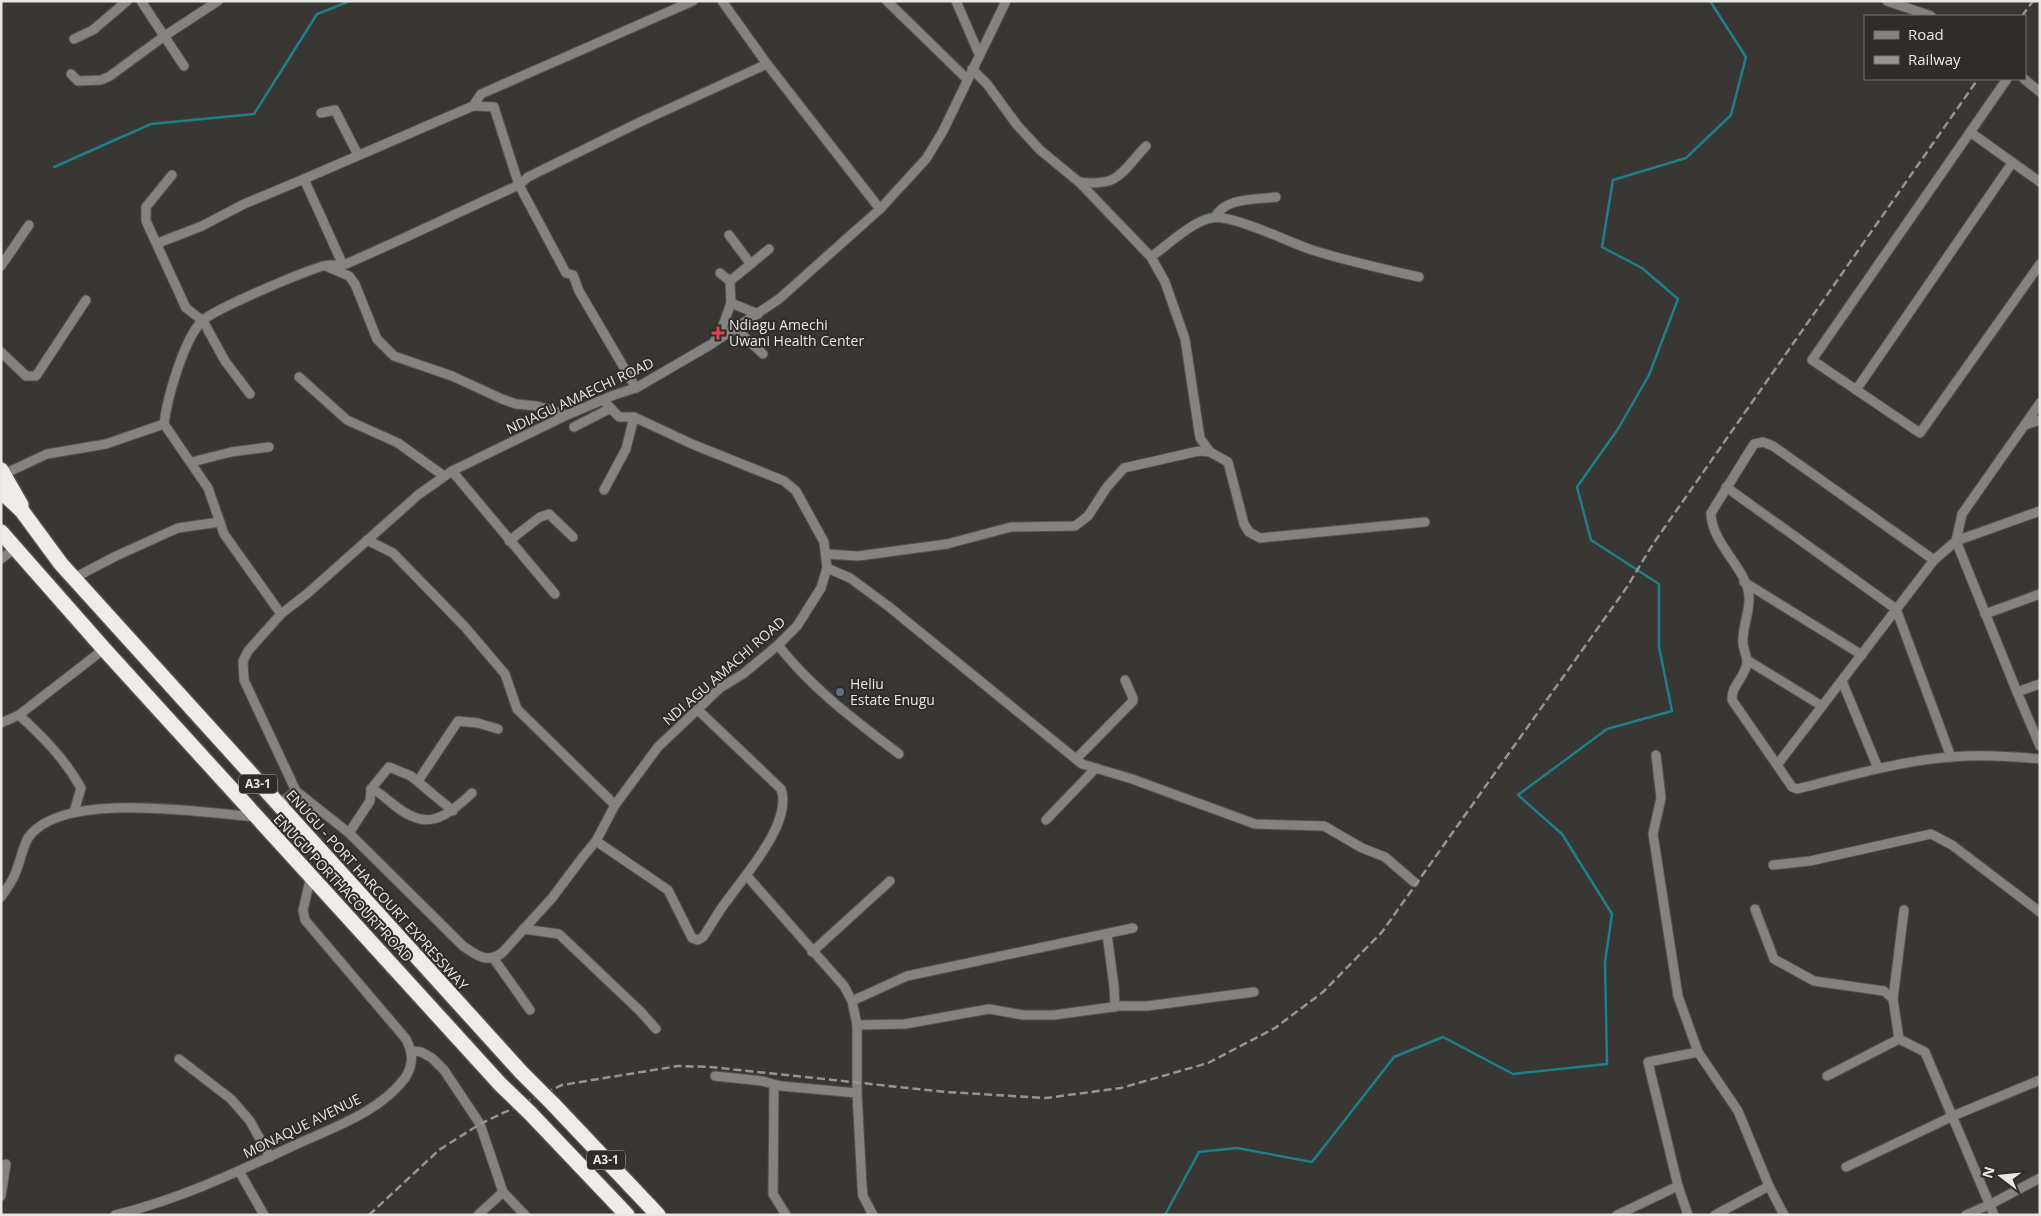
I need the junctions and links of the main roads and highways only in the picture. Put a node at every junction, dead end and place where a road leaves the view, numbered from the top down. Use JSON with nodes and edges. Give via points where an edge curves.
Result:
{"nodes":[{"id":1,"x":2,"y":472,"type":"edge"},
{"id":2,"x":1,"y":491,"type":"edge"},
{"id":3,"x":22,"y":511,"type":"junction"},
{"id":4,"x":1,"y":532,"type":"edge"},
{"id":5,"x":61,"y":564,"type":"junction"},
{"id":6,"x":43,"y":580,"type":"junction"},
{"id":7,"x":627,"y":1215,"type":"edge"},
{"id":8,"x":658,"y":1215,"type":"edge"}],
"edges":[{"from":1,"to":3,"type":"highway","via":[[20,499]]},
{"from":2,"to":3,"type":"highway","name":"ENUGU - PORT HARCOURT EXPRESSWAY","number":"A3-1"},
{"from":3,"to":5,"type":"highway","name":"ENUGU - PORT HARCOURT EXPRESSWAY","number":"A3-1"},
{"from":4,"to":6,"type":"highway","name":"ENUGU PORTHACOURT ROAD","number":"A3-1"},
{"from":5,"to":6,"type":"highway"},
{"from":5,"to":8,"type":"highway","name":"ENUGU - PORT HARCOURT EXPRESSWAY","number":"A3-1","bridge":true,"via":[[521,1072]]},
{"from":6,"to":7,"type":"highway","name":"ENUGU PORTHACOURT ROAD","number":"A3-1","bridge":true,"via":[[500,1084]]}]}
